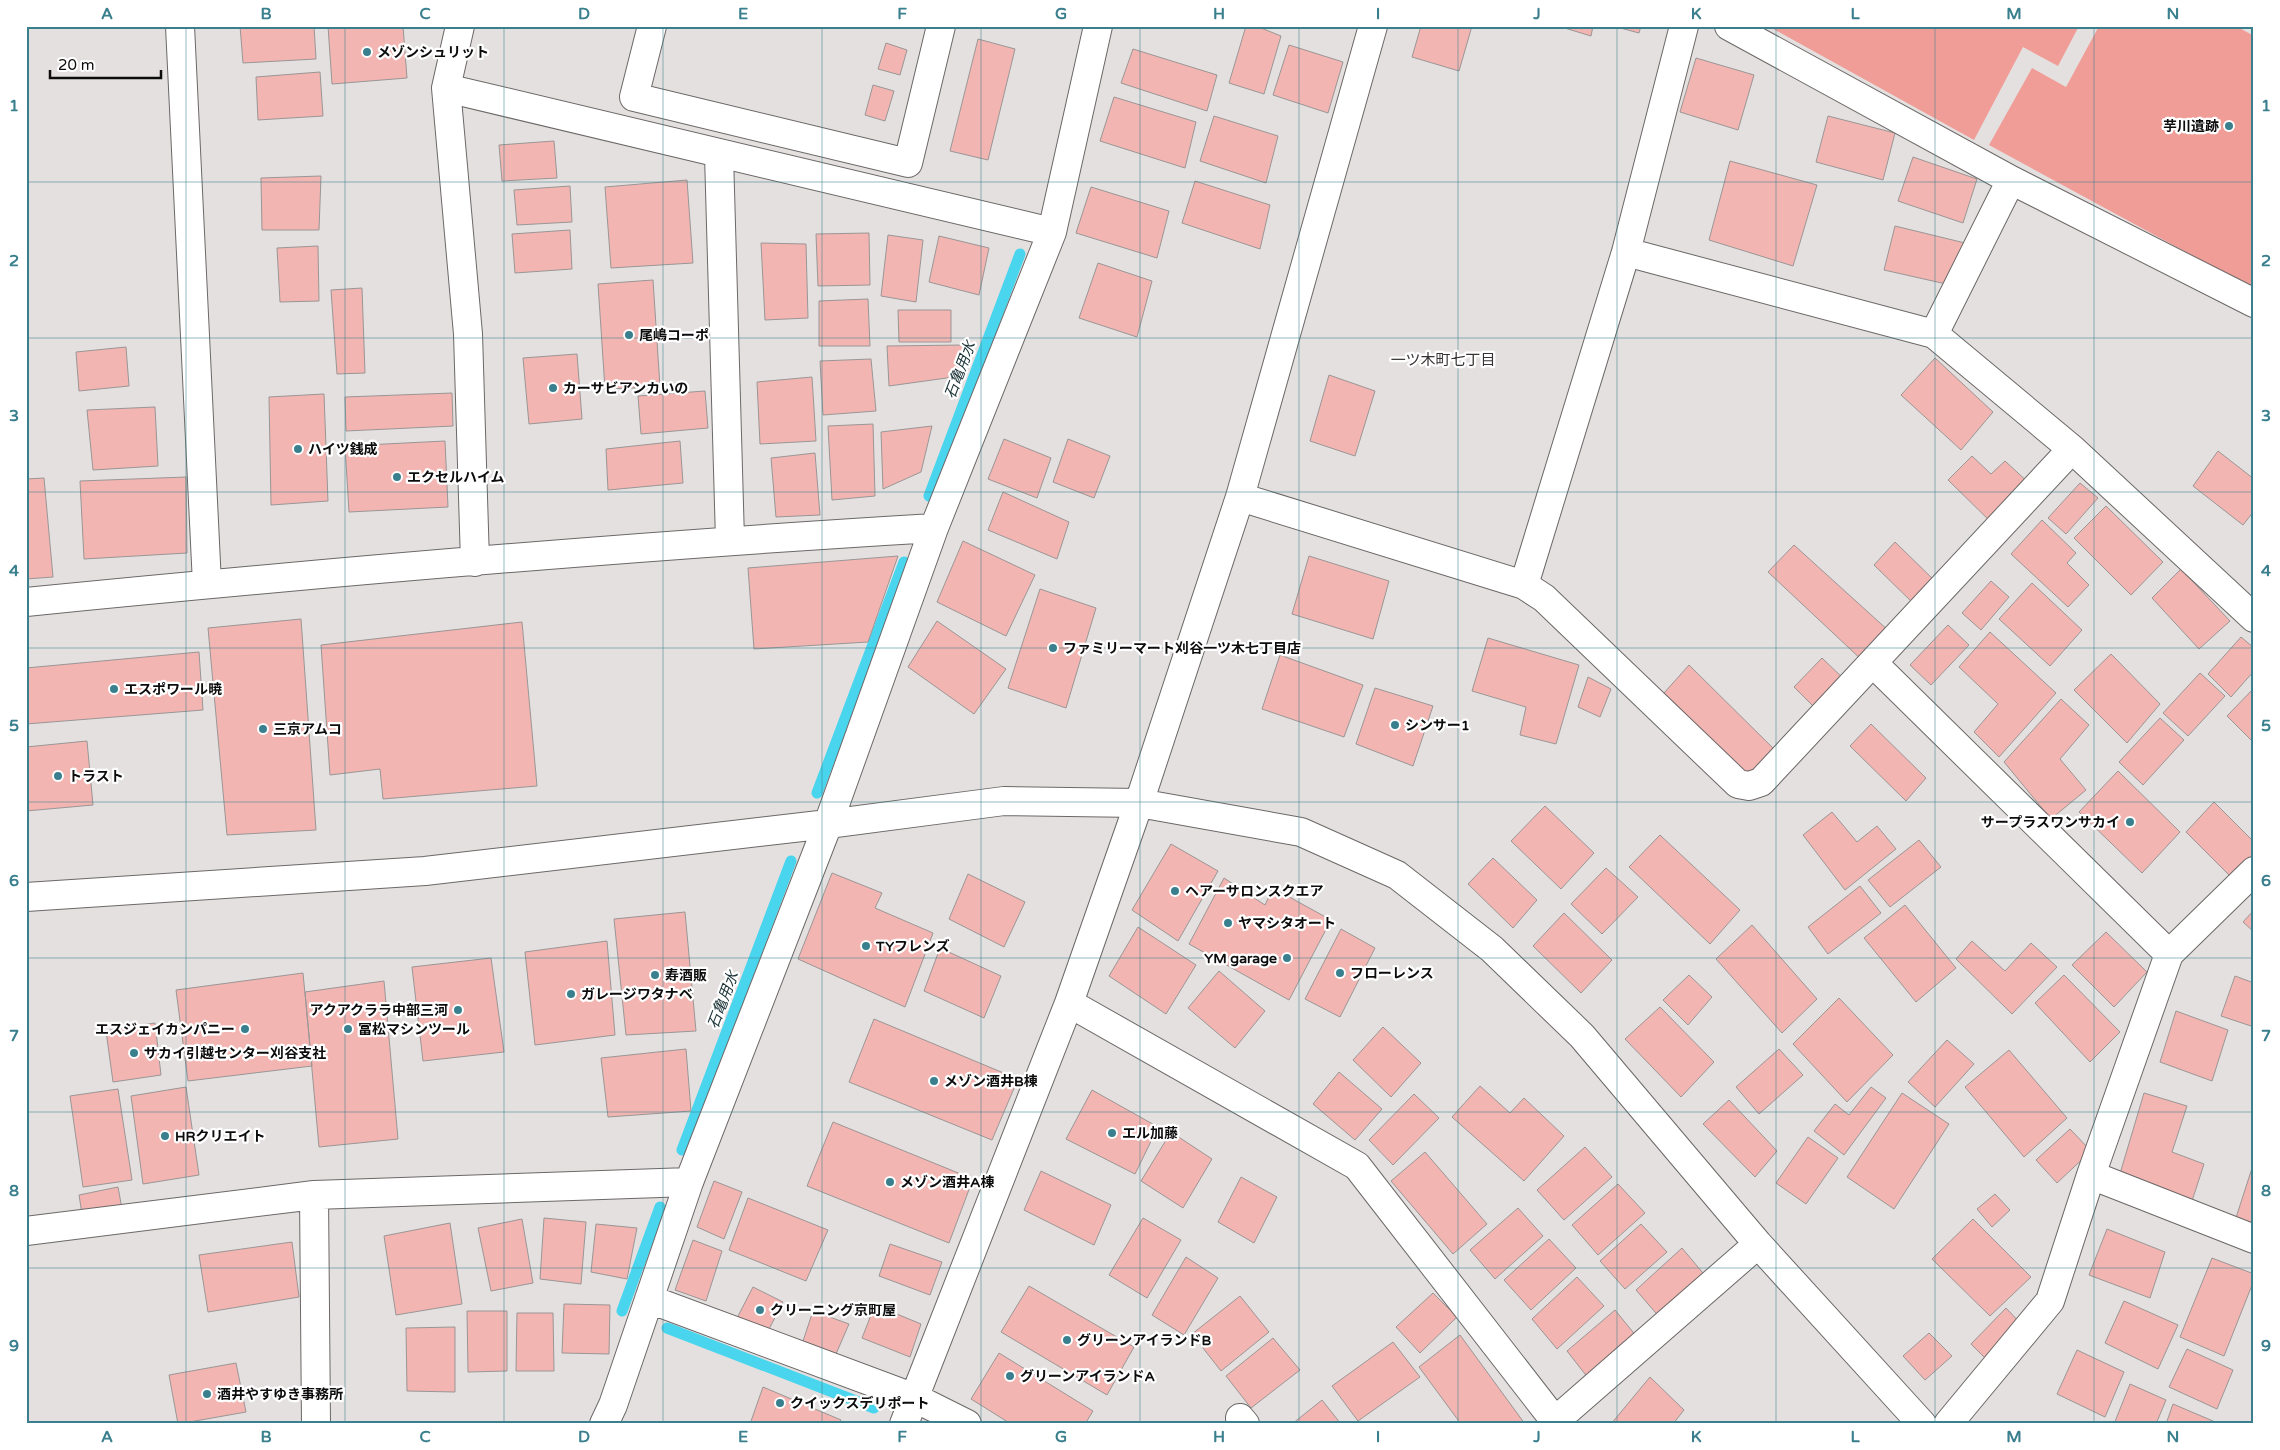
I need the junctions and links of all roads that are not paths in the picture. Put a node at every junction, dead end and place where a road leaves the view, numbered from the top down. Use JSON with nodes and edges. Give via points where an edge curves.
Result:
{"nodes":[{"id":1,"x":180,"y":26,"type":"edge"},
{"id":2,"x":460,"y":26,"type":"edge"},
{"id":3,"x":652,"y":26,"type":"edge"},
{"id":4,"x":941,"y":26,"type":"edge"},
{"id":5,"x":1098,"y":26,"type":"edge"},
{"id":6,"x":1373,"y":26,"type":"edge"},
{"id":7,"x":1684,"y":26,"type":"edge"},
{"id":8,"x":1730,"y":26,"type":"edge"},
{"id":9,"x":446,"y":88,"type":"junction"},
{"id":10,"x":719,"y":155,"type":"junction"},
{"id":11,"x":2011,"y":180,"type":"junction"},
{"id":12,"x":1052,"y":232,"type":"junction"},
{"id":13,"x":1626,"y":252,"type":"junction"},
{"id":14,"x":2251,"y":295,"type":"edge"},
{"id":15,"x":1934,"y":334,"type":"junction"},
{"id":16,"x":2072,"y":449,"type":"junction"},
{"id":17,"x":1240,"y":498,"type":"junction"},
{"id":18,"x":934,"y":528,"type":"junction"},
{"id":19,"x":730,"y":540,"type":"junction"},
{"id":20,"x":474,"y":562,"type":"junction"},
{"id":21,"x":207,"y":584,"type":"junction"},
{"id":22,"x":1524,"y":585,"type":"junction"},
{"id":23,"x":26,"y":602,"type":"edge"},
{"id":24,"x":2254,"y":618,"type":"edge"},
{"id":25,"x":1873,"y":663,"type":"junction"},
{"id":26,"x":1139,"y":803,"type":"junction"},
{"id":27,"x":828,"y":824,"type":"junction"},
{"id":28,"x":2254,"y":871,"type":"edge"},
{"id":29,"x":26,"y":897,"type":"edge"},
{"id":30,"x":2169,"y":954,"type":"junction"},
{"id":31,"x":1069,"y":1003,"type":"junction"},
{"id":32,"x":2091,"y":1175,"type":"junction"},
{"id":33,"x":690,"y":1182,"type":"junction"},
{"id":34,"x":314,"y":1195,"type":"junction"},
{"id":35,"x":26,"y":1232,"type":"edge"},
{"id":36,"x":2254,"y":1239,"type":"edge"},
{"id":37,"x":1758,"y":1244,"type":"junction"},
{"id":38,"x":650,"y":1299,"type":"junction"},
{"id":39,"x":914,"y":1398,"type":"junction"},
{"id":40,"x":1555,"y":1423,"type":"edge"},
{"id":41,"x":316,"y":1424,"type":"edge"},
{"id":42,"x":604,"y":1424,"type":"edge"},
{"id":43,"x":904,"y":1424,"type":"edge"},
{"id":44,"x":967,"y":1424,"type":"edge"},
{"id":45,"x":1922,"y":1424,"type":"edge"},
{"id":46,"x":1948,"y":1424,"type":"edge"}],
"edges":[{"from":1,"to":21,"type":"street"},
{"from":2,"to":9,"type":"street"},
{"from":3,"to":4,"type":"street","via":[[634,97],[908,163]]},
{"from":5,"to":12,"type":"street"},
{"from":6,"to":17,"type":"street"},
{"from":7,"to":13,"type":"street"},
{"from":8,"to":11,"type":"street"},
{"from":9,"to":10,"type":"street"},
{"from":9,"to":20,"type":"street","via":[[468,334]]},
{"from":10,"to":12,"type":"street"},
{"from":10,"to":19,"type":"street"},
{"from":11,"to":14,"type":"street"},
{"from":11,"to":15,"type":"street"},
{"from":12,"to":18,"type":"street"},
{"from":13,"to":15,"type":"street"},
{"from":13,"to":22,"type":"street"},
{"from":15,"to":16,"type":"street"},
{"from":16,"to":24,"type":"street"},
{"from":16,"to":25,"type":"street"},
{"from":17,"to":22,"type":"street"},
{"from":17,"to":26,"type":"street"},
{"from":18,"to":19,"type":"street"},
{"from":18,"to":27,"type":"street"},
{"from":19,"to":20,"type":"street"},
{"from":20,"to":21,"type":"street"},
{"from":21,"to":23,"type":"street"},
{"from":22,"to":25,"type":"street","via":[[1544,598],[1738,784],[1749,786],[1761,782]]},
{"from":25,"to":30,"type":"street"},
{"from":26,"to":27,"type":"street","via":[[1004,801]]},
{"from":26,"to":31,"type":"street"},
{"from":26,"to":37,"type":"street","via":[[1300,832],[1397,875],[1492,949],[1582,1036]]},
{"from":27,"to":29,"type":"street","via":[[425,871]]},
{"from":27,"to":33,"type":"street"},
{"from":28,"to":30,"type":"street"},
{"from":30,"to":32,"type":"street"},
{"from":31,"to":39,"type":"street"},
{"from":31,"to":40,"type":"street","via":[[1357,1166]]},
{"from":32,"to":36,"type":"street"},
{"from":32,"to":46,"type":"street","via":[[2050,1301]]},
{"from":33,"to":34,"type":"street"},
{"from":33,"to":38,"type":"street"},
{"from":34,"to":35,"type":"street"},
{"from":34,"to":41,"type":"street"},
{"from":37,"to":40,"type":"street"},
{"from":37,"to":45,"type":"street"},
{"from":38,"to":39,"type":"street"},
{"from":38,"to":42,"type":"street"},
{"from":39,"to":43,"type":"street"},
{"from":39,"to":44,"type":"street"}]}
